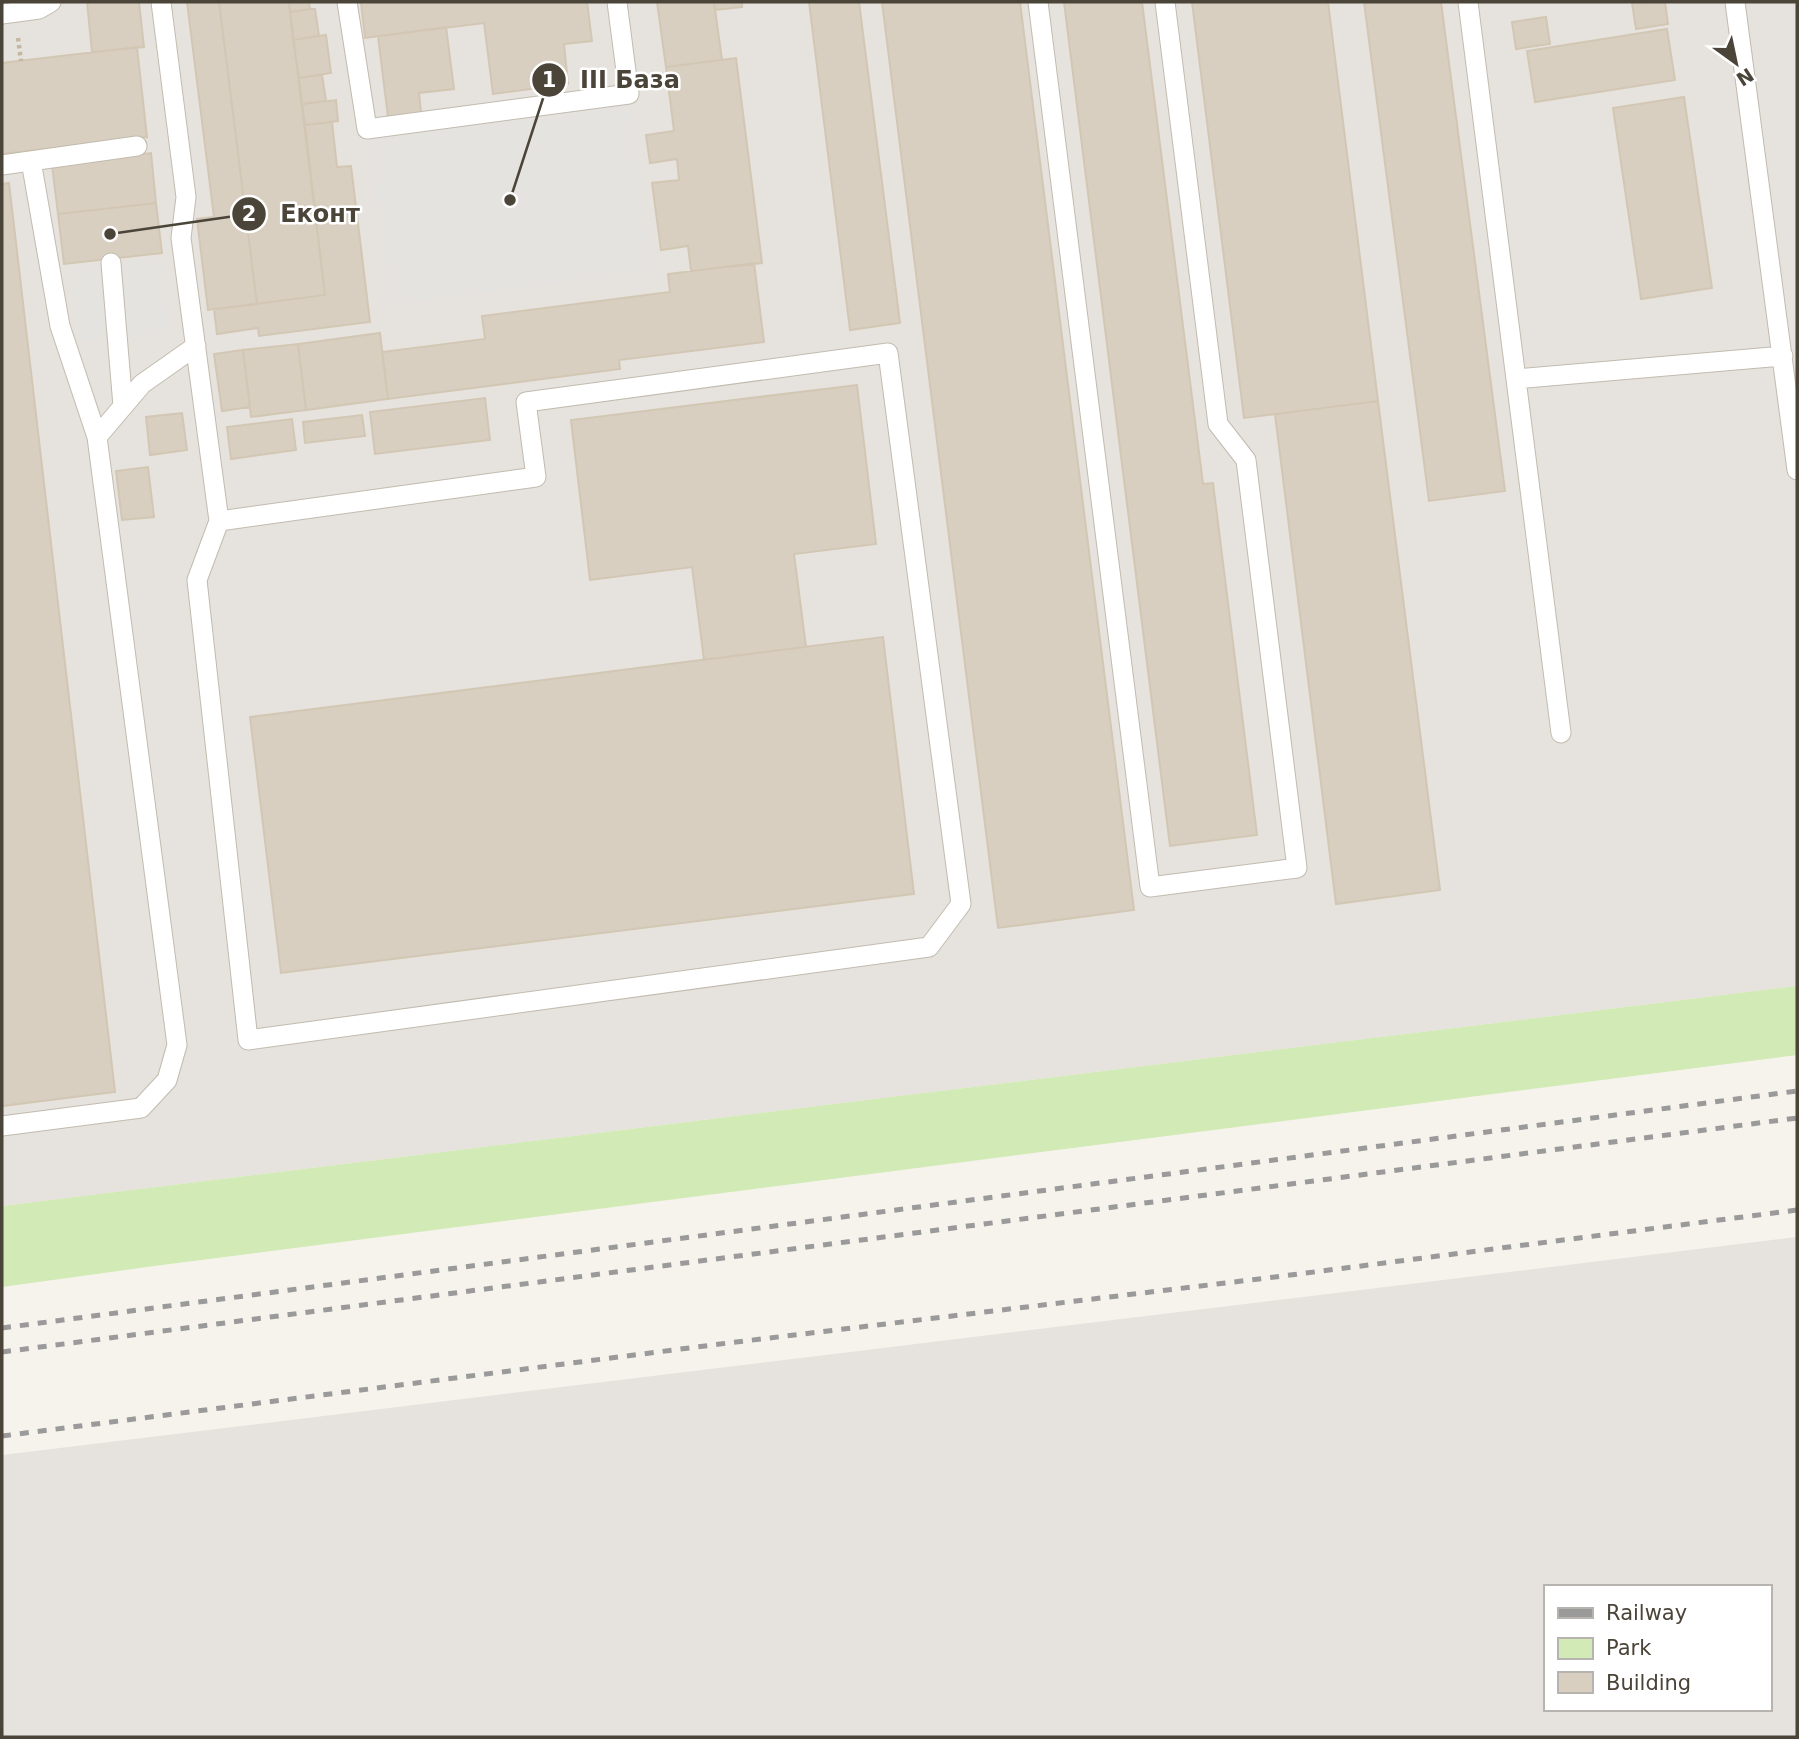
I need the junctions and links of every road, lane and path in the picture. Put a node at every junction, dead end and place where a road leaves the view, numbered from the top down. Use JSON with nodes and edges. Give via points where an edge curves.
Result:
{"nodes":[{"id":1,"x":51,"y":2,"type":"edge"},
{"id":2,"x":161,"y":2,"type":"edge"},
{"id":3,"x":347,"y":2,"type":"edge"},
{"id":4,"x":617,"y":2,"type":"edge"},
{"id":5,"x":1038,"y":2,"type":"edge"},
{"id":6,"x":1165,"y":2,"type":"edge"},
{"id":7,"x":1468,"y":2,"type":"edge"},
{"id":8,"x":1735,"y":2,"type":"edge"},
{"id":9,"x":2,"y":14,"type":"edge"},
{"id":10,"x":137,"y":146,"type":"dead end"},
{"id":11,"x":31,"y":161,"type":"junction"},
{"id":12,"x":2,"y":164,"type":"edge"},
{"id":13,"x":111,"y":263,"type":"dead end"},
{"id":14,"x":196,"y":346,"type":"junction"},
{"id":15,"x":1783,"y":356,"type":"junction"},
{"id":16,"x":1516,"y":379,"type":"junction"},
{"id":17,"x":123,"y":406,"type":"junction"},
{"id":18,"x":97,"y":437,"type":"junction"},
{"id":19,"x":1797,"y":470,"type":"edge"},
{"id":20,"x":219,"y":521,"type":"junction"},
{"id":21,"x":1561,"y":733,"type":"dead end"},
{"id":22,"x":2,"y":1126,"type":"edge"}],
"edges":[{"from":1,"to":9,"type":"lane","via":[[39,9]]},
{"from":2,"to":14,"type":"lane","via":[[186,197],[181,239]]},
{"from":3,"to":4,"type":"lane","via":[[368,129],[629,94]]},
{"from":5,"to":6,"type":"lane","via":[[1150,887],[1297,868],[1246,460],[1218,424]]},
{"from":7,"to":16,"type":"lane"},
{"from":8,"to":15,"type":"lane"},
{"from":10,"to":11,"type":"lane"},
{"from":11,"to":12,"type":"lane"},
{"from":11,"to":18,"type":"lane","via":[[60,326]]},
{"from":13,"to":17,"type":"lane"},
{"from":14,"to":17,"type":"lane","via":[[142,384]]},
{"from":14,"to":20,"type":"lane"},
{"from":15,"to":16,"type":"lane"},
{"from":15,"to":19,"type":"lane"},
{"from":16,"to":21,"type":"lane"},
{"from":17,"to":18,"type":"lane"},
{"from":18,"to":22,"type":"lane","via":[[177,1045],[167,1080],[141,1108]]},
{"from":20,"to":20,"type":"lane","via":[[536,477],[526,402],[888,353],[961,904],[929,947],[248,1040],[197,580]]}]}
